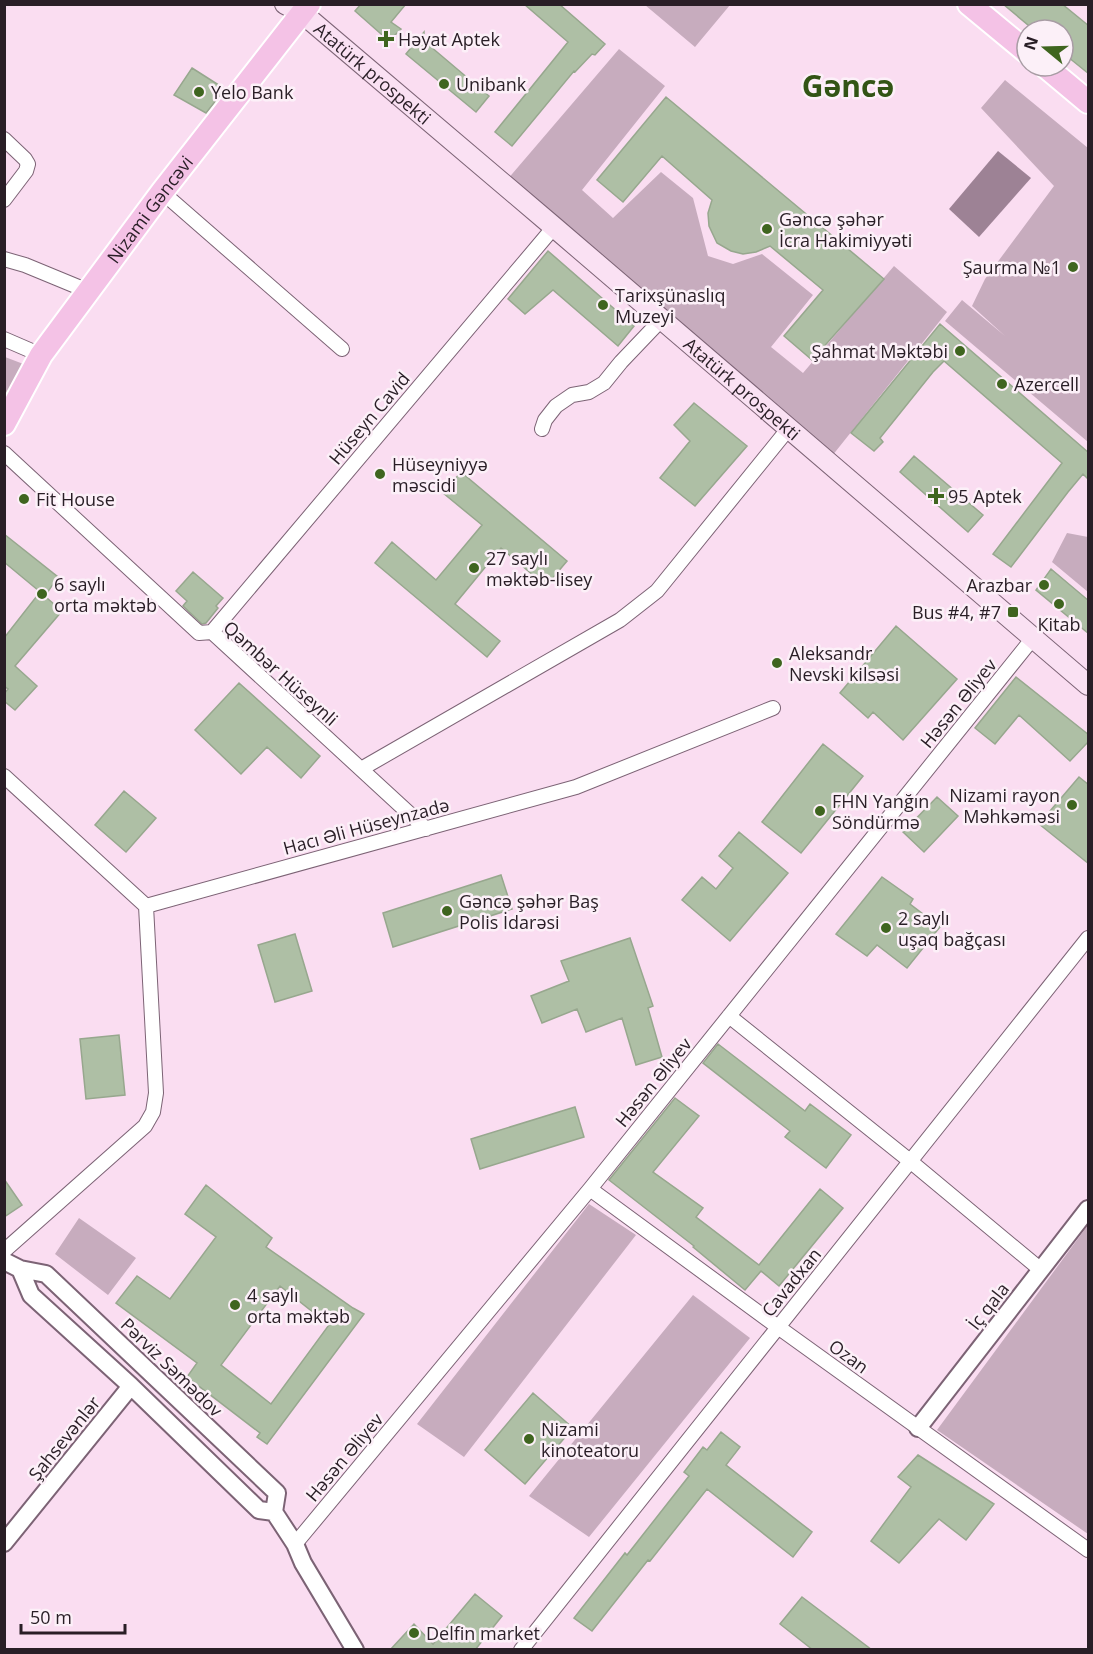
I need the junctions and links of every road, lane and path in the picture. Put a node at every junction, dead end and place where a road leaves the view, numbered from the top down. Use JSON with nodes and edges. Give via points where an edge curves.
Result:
{"nodes":[{"id":1,"x":969,"y":4,"type":"edge"},
{"id":2,"x":298,"y":7,"type":"edge"},
{"id":3,"x":1015,"y":42,"type":"edge"},
{"id":4,"x":1060,"y":78,"type":"edge"},
{"id":5,"x":1089,"y":102,"type":"edge"},
{"id":6,"x":4,"y":140,"type":"edge"},
{"id":7,"x":162,"y":192,"type":"junction"},
{"id":8,"x":4,"y":200,"type":"edge"},
{"id":9,"x":554,"y":227,"type":"junction"},
{"id":10,"x":4,"y":259,"type":"edge"},
{"id":11,"x":88,"y":291,"type":"junction"},
{"id":12,"x":662,"y":320,"type":"junction"},
{"id":13,"x":4,"y":339,"type":"edge"},
{"id":14,"x":342,"y":349,"type":"dead end"},
{"id":15,"x":41,"y":355,"type":"junction"},
{"id":16,"x":4,"y":424,"type":"edge"},
{"id":17,"x":789,"y":428,"type":"junction"},
{"id":18,"x":542,"y":429,"type":"dead end"},
{"id":19,"x":4,"y":453,"type":"edge"},
{"id":20,"x":212,"y":632,"type":"junction"},
{"id":21,"x":1033,"y":638,"type":"junction"},
{"id":22,"x":1089,"y":685,"type":"edge"},
{"id":23,"x":773,"y":708,"type":"dead end"},
{"id":24,"x":361,"y":769,"type":"junction"},
{"id":25,"x":4,"y":776,"type":"edge"},
{"id":26,"x":426,"y":829,"type":"junction"},
{"id":27,"x":146,"y":906,"type":"junction"},
{"id":28,"x":1089,"y":938,"type":"edge"},
{"id":29,"x":729,"y":1016,"type":"junction"},
{"id":30,"x":910,"y":1161,"type":"junction"},
{"id":31,"x":590,"y":1189,"type":"junction"},
{"id":32,"x":1089,"y":1209,"type":"edge"},
{"id":33,"x":4,"y":1251,"type":"edge"},
{"id":34,"x":4,"y":1261,"type":"edge"},
{"id":35,"x":20,"y":1269,"type":"junction"},
{"id":36,"x":1041,"y":1270,"type":"junction"},
{"id":37,"x":778,"y":1327,"type":"junction"},
{"id":38,"x":131,"y":1386,"type":"junction"},
{"id":39,"x":918,"y":1428,"type":"junction"},
{"id":40,"x":274,"y":1512,"type":"junction"},
{"id":41,"x":4,"y":1543,"type":"edge"},
{"id":42,"x":294,"y":1544,"type":"junction"},
{"id":43,"x":1089,"y":1550,"type":"edge"},
{"id":44,"x":355,"y":1650,"type":"edge"},
{"id":45,"x":521,"y":1650,"type":"edge"}],
"edges":[{"from":1,"to":3,"type":"main road"},
{"from":2,"to":7,"type":"main road","name":"Nizami Gəncəvi"},
{"from":2,"to":9,"type":"main road","name":"Atatürk prospekti"},
{"from":4,"to":5,"type":"main road"},
{"from":6,"to":8,"type":"street","via":[[28,164]]},
{"from":7,"to":11,"type":"main road","name":"Nizami Gəncəvi"},
{"from":7,"to":14,"type":"street"},
{"from":9,"to":12,"type":"main road","name":"Atatürk prospekti"},
{"from":9,"to":20,"type":"street","name":"Hüseyn Cavid"},
{"from":10,"to":11,"type":"street"},
{"from":11,"to":15,"type":"main road","name":"Nizami Gəncəvi"},
{"from":12,"to":17,"type":"main road","name":"Atatürk prospekti"},
{"from":12,"to":18,"type":"street","via":[[604,383],[589,392],[572,395],[556,406]]},
{"from":13,"to":15,"type":"street"},
{"from":15,"to":16,"type":"main road","name":"Nizami Gəncəvi"},
{"from":17,"to":21,"type":"main road","name":"Atatürk prospekti"},
{"from":17,"to":24,"type":"street","via":[[657,591],[620,620]]},
{"from":19,"to":20,"type":"street","name":"Qəmbər Hüseynli","via":[[199,633]]},
{"from":20,"to":24,"type":"street","name":"Qəmbər Hüseynli"},
{"from":21,"to":22,"type":"main road","name":"Atatürk prospekti"},
{"from":21,"to":29,"type":"street","name":"Həsən Əliyev"},
{"from":23,"to":26,"type":"street","name":"Hacı Əli Hüseynzadə","via":[[576,787]]},
{"from":24,"to":26,"type":"street","name":"Qəmbər Hüseynli"},
{"from":25,"to":27,"type":"street"},
{"from":26,"to":27,"type":"street","name":"Hacı Əli Hüseynzadə"},
{"from":27,"to":33,"type":"street","via":[[156,1093],[153,1112],[145,1126]]},
{"from":28,"to":30,"type":"street","name":"Cavadxan"},
{"from":29,"to":30,"type":"street"},
{"from":29,"to":31,"type":"street","name":"Həsən Əliyev"},
{"from":30,"to":36,"type":"street"},
{"from":30,"to":37,"type":"street","name":"Cavadxan"},
{"from":31,"to":37,"type":"street","name":"Ozan"},
{"from":31,"to":42,"type":"street","name":"Həsən Əliyev"},
{"from":32,"to":36,"type":"street","name":"İç qala"},
{"from":34,"to":35,"type":"street","name":"Pərviz Səmədov"},
{"from":35,"to":38,"type":"street","via":[[31,1295]]},
{"from":35,"to":40,"type":"street","name":"Pərviz Səmədov","via":[[46,1274],[277,1493]]},
{"from":36,"to":39,"type":"street","name":"İç qala"},
{"from":37,"to":39,"type":"street","name":"Ozan"},
{"from":37,"to":45,"type":"street","name":"Cavadxan"},
{"from":38,"to":40,"type":"street","via":[[259,1510]]},
{"from":38,"to":41,"type":"street","name":"Şahsevənlər"},
{"from":39,"to":43,"type":"street","name":"Ozan"},
{"from":40,"to":42,"type":"street","name":"Pərviz Səmədov"},
{"from":42,"to":44,"type":"street","name":"Pərviz Səmədov"}]}
